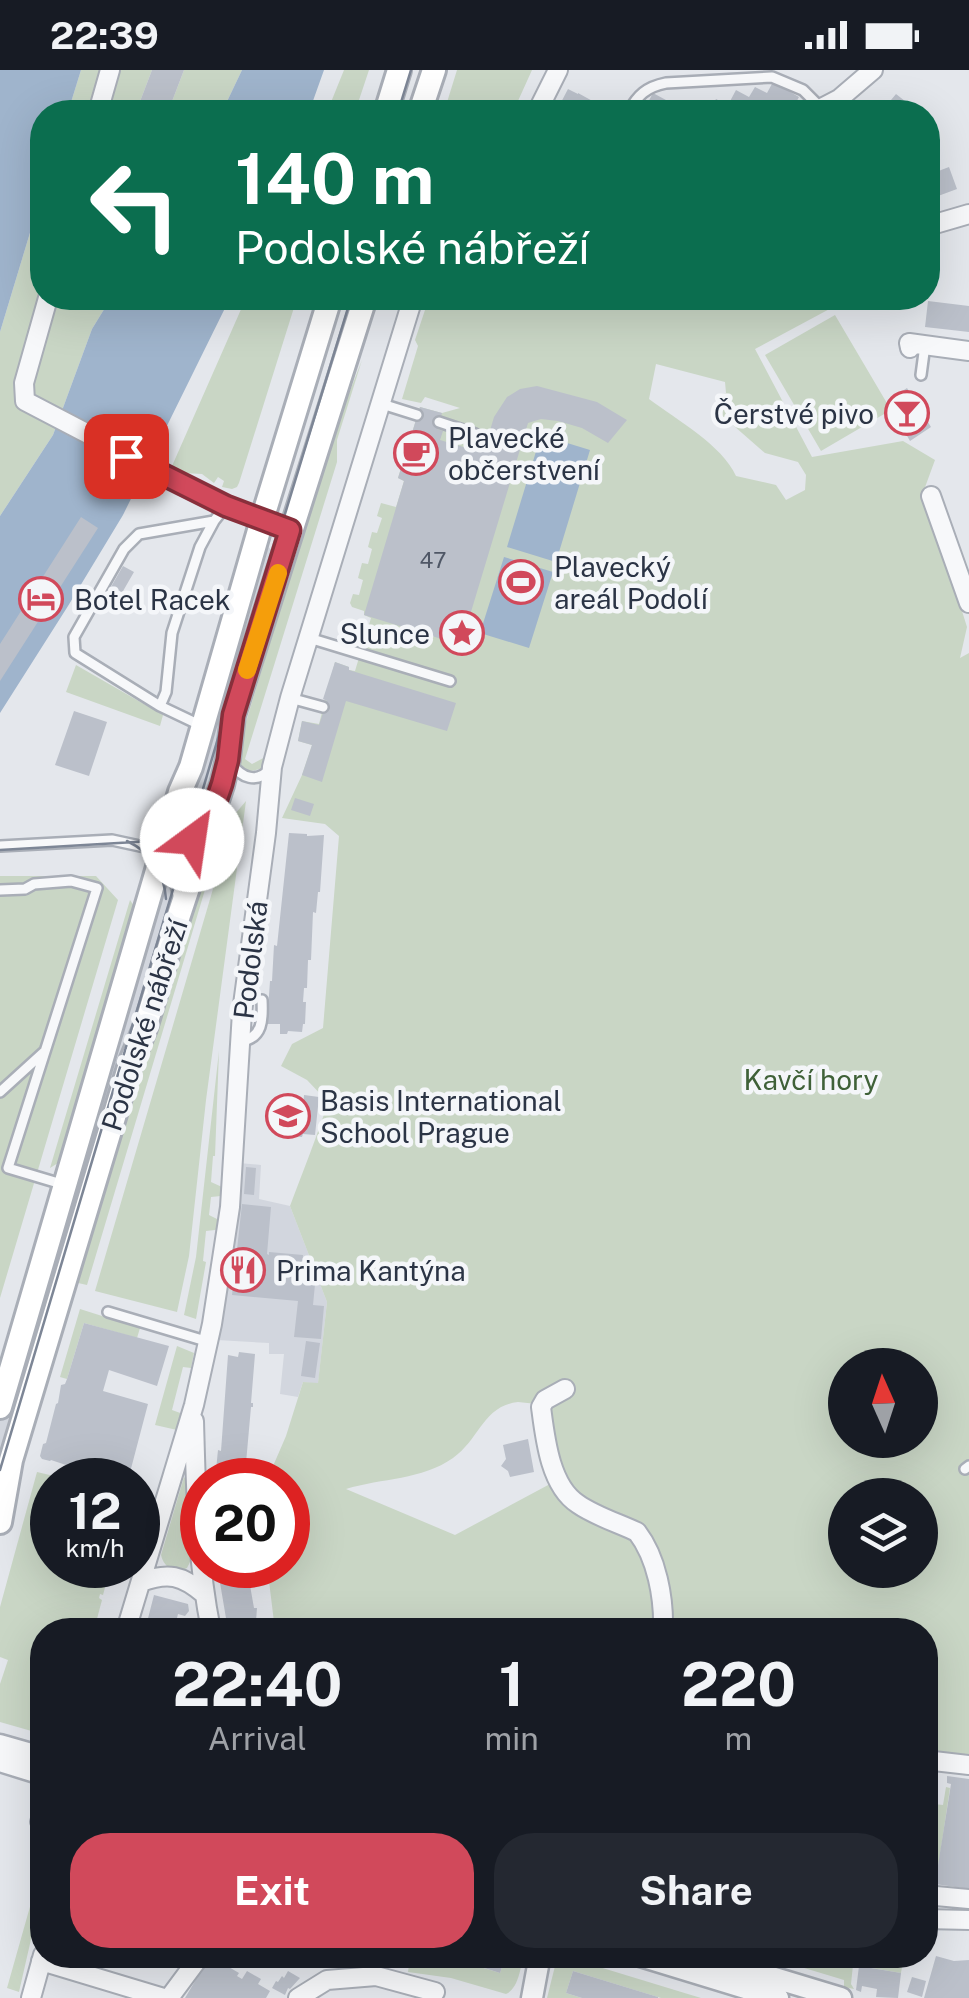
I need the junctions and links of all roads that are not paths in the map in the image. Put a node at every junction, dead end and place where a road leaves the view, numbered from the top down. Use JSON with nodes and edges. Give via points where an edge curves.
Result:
{"nodes":[{"id":1,"x":110,"y":70,"type":"edge"},
{"id":2,"x":398,"y":70,"type":"edge"},
{"id":3,"x":434,"y":70,"type":"edge"},
{"id":4,"x":558,"y":70,"type":"edge"},
{"id":5,"x":873,"y":70,"type":"edge"},
{"id":6,"x":101,"y":100,"type":"edge"},
{"id":7,"x":389,"y":100,"type":"edge"},
{"id":8,"x":424,"y":100,"type":"edge"},
{"id":9,"x":543,"y":100,"type":"edge"},
{"id":10,"x":636,"y":100,"type":"edge"},
{"id":11,"x":810,"y":100,"type":"edge"},
{"id":12,"x":839,"y":100,"type":"edge"},
{"id":13,"x":969,"y":214,"type":"edge"},
{"id":14,"x":940,"y":222,"type":"edge"},
{"id":15,"x":45,"y":310,"type":"edge"},
{"id":16,"x":325,"y":310,"type":"edge"},
{"id":17,"x":362,"y":310,"type":"edge"},
{"id":18,"x":409,"y":310,"type":"edge"},
{"id":19,"x":918,"y":347,"type":"joint"},
{"id":20,"x":969,"y":351,"type":"edge"},
{"id":21,"x":921,"y":375,"type":"dead end"},
{"id":22,"x":382,"y":404,"type":"junction"},
{"id":23,"x":417,"y":416,"type":"dead end"},
{"id":24,"x":438,"y":422,"type":"dead end"},
{"id":25,"x":475,"y":434,"type":"dead end"},
{"id":26,"x":932,"y":496,"type":"dead end"},
{"id":27,"x":243,"y":513,"type":"junction"},
{"id":28,"x":214,"y":521,"type":"junction"},
{"id":29,"x":290,"y":530,"type":"junction"},
{"id":30,"x":965,"y":578,"type":"edge"},
{"id":31,"x":969,"y":604,"type":"edge"},
{"id":32,"x":309,"y":638,"type":"junction"},
{"id":33,"x":450,"y":681,"type":"dead end"},
{"id":34,"x":290,"y":698,"type":"junction"},
{"id":35,"x":160,"y":706,"type":"junction"},
{"id":36,"x":323,"y":708,"type":"dead end"},
{"id":37,"x":202,"y":726,"type":"junction"},
{"id":38,"x":228,"y":760,"type":"junction"},
{"id":39,"x":272,"y":766,"type":"junction"},
{"id":40,"x":209,"y":822,"type":"junction"},
{"id":41,"x":0,"y":846,"type":"edge"},
{"id":42,"x":163,"y":850,"type":"junction"},
{"id":43,"x":0,"y":890,"type":"edge"},
{"id":44,"x":179,"y":914,"type":"junction"},
{"id":45,"x":262,"y":1000,"type":"dead end"},
{"id":46,"x":240,"y":1041,"type":"junction"},
{"id":47,"x":46,"y":1050,"type":"junction"},
{"id":48,"x":0,"y":1092,"type":"edge"},
{"id":49,"x":66,"y":1185,"type":"junction"},
{"id":50,"x":108,"y":1312,"type":"dead end"},
{"id":51,"x":209,"y":1342,"type":"junction"},
{"id":52,"x":565,"y":1389,"type":"dead end"},
{"id":53,"x":194,"y":1405,"type":"junction"},
{"id":54,"x":0,"y":1407,"type":"edge"},
{"id":55,"x":4,"y":1480,"type":"edge"},
{"id":56,"x":160,"y":1519,"type":"edge"},
{"id":57,"x":0,"y":1522,"type":"edge"},
{"id":58,"x":160,"y":1576,"type":"edge"},
{"id":59,"x":139,"y":1588,"type":"edge"},
{"id":60,"x":204,"y":1594,"type":"junction"},
{"id":61,"x":130,"y":1618,"type":"edge"},
{"id":62,"x":209,"y":1618,"type":"edge"},
{"id":63,"x":664,"y":1618,"type":"edge"},
{"id":64,"x":0,"y":1744,"type":"edge"},
{"id":65,"x":30,"y":1754,"type":"edge"},
{"id":66,"x":938,"y":1761,"type":"edge"},
{"id":67,"x":0,"y":1762,"type":"edge"},
{"id":68,"x":969,"y":1765,"type":"edge"},
{"id":69,"x":30,"y":1771,"type":"edge"},
{"id":70,"x":938,"y":1896,"type":"edge"},
{"id":71,"x":969,"y":1899,"type":"edge"},
{"id":72,"x":938,"y":1920,"type":"edge"},
{"id":73,"x":969,"y":1920,"type":"edge"},
{"id":74,"x":40,"y":1968,"type":"edge"},
{"id":75,"x":73,"y":1968,"type":"edge"},
{"id":76,"x":191,"y":1968,"type":"edge"},
{"id":77,"x":538,"y":1968,"type":"edge"},
{"id":78,"x":680,"y":1968,"type":"edge"},
{"id":79,"x":740,"y":1968,"type":"edge"},
{"id":80,"x":435,"y":1992,"type":"dead end"},
{"id":81,"x":831,"y":1997,"type":"edge"},
{"id":82,"x":32,"y":1998,"type":"edge"},
{"id":83,"x":167,"y":1998,"type":"edge"},
{"id":84,"x":298,"y":1998,"type":"edge"},
{"id":85,"x":532,"y":1998,"type":"edge"},
{"id":86,"x":778,"y":1998,"type":"edge"}],
"edges":[{"from":1,"to":6,"type":"street"},
{"from":2,"to":7,"type":"main road"},
{"from":3,"to":8,"type":"main road"},
{"from":4,"to":9,"type":"street"},
{"from":5,"to":12,"type":"street"},
{"from":10,"to":11,"type":"lane","via":[[652,86],[772,78],[803,90]]},
{"from":13,"to":14,"type":"street"},
{"from":15,"to":27,"type":"street","via":[[25,401]]},
{"from":16,"to":27,"type":"main road","name":"Podolské nábřeží"},
{"from":17,"to":29,"type":"main road","name":"Podolské nábřeží"},
{"from":18,"to":22,"type":"street","name":"Podolská"},
{"from":19,"to":20,"type":"street"},
{"from":19,"to":21,"type":"lane"},
{"from":22,"to":23,"type":"lane"},
{"from":22,"to":32,"type":"street","name":"Podolská"},
{"from":24,"to":25,"type":"lane"},
{"from":26,"to":30,"type":"street"},
{"from":27,"to":28,"type":"lane"},
{"from":27,"to":29,"type":"street"},
{"from":27,"to":37,"type":"main road","name":"Podolské nábřeží"},
{"from":28,"to":35,"type":"lane","via":[[172,633]]},
{"from":28,"to":35,"type":"lane","via":[[139,534],[74,638],[75,653]]},
{"from":29,"to":38,"type":"main road","name":"Podolské nábřeží","via":[[233,715]]},
{"from":30,"to":31,"type":"street"},
{"from":32,"to":33,"type":"lane"},
{"from":32,"to":34,"type":"street","name":"Podolská"},
{"from":34,"to":36,"type":"lane"},
{"from":34,"to":39,"type":"street","name":"Podolská"},
{"from":35,"to":37,"type":"lane"},
{"from":37,"to":42,"type":"main road","name":"Podolské nábřeží"},
{"from":38,"to":39,"type":"lane","via":[[247,778],[265,775]]},
{"from":38,"to":40,"type":"main road","name":"Podolské nábřeží"},
{"from":39,"to":46,"type":"street","name":"Podolská"},
{"from":40,"to":42,"type":"lane","via":[[192,840]]},
{"from":40,"to":44,"type":"main road","name":"Podolské nábřeží"},
{"from":41,"to":42,"type":"lane","via":[[112,840]]},
{"from":42,"to":44,"type":"lane"},
{"from":42,"to":49,"type":"main road","name":"Podolské nábřeží"},
{"from":43,"to":47,"type":"lane","via":[[71,881],[96,888]]},
{"from":44,"to":55,"type":"main road","name":"Podolské nábřeží"},
{"from":45,"to":46,"type":"lane","via":[[258,1033]]},
{"from":46,"to":51,"type":"street","name":"Podolská","via":[[230,1207]]},
{"from":47,"to":48,"type":"lane"},
{"from":47,"to":49,"type":"lane","via":[[8,1168]]},
{"from":49,"to":54,"type":"main road","name":"Podolské nábřeží"},
{"from":50,"to":51,"type":"lane"},
{"from":51,"to":53,"type":"street","name":"Podolská"},
{"from":52,"to":63,"type":"street","via":[[541,1408],[559,1484],[578,1505],[641,1537]]},
{"from":53,"to":56,"type":"street","name":"Podolská"},
{"from":53,"to":60,"type":"street"},
{"from":55,"to":57,"type":"main road","name":"Podolské nábřeží"},
{"from":58,"to":60,"type":"street","via":[[190,1582]]},
{"from":59,"to":61,"type":"street","name":"Podolská"},
{"from":60,"to":62,"type":"street"},
{"from":64,"to":65,"type":"street"},
{"from":66,"to":68,"type":"street"},
{"from":67,"to":69,"type":"street"},
{"from":70,"to":71,"type":"street"},
{"from":72,"to":73,"type":"street"},
{"from":74,"to":82,"type":"street"},
{"from":75,"to":83,"type":"street"},
{"from":76,"to":83,"type":"street"},
{"from":77,"to":85,"type":"street"},
{"from":78,"to":86,"type":"street"},
{"from":79,"to":81,"type":"street"},
{"from":80,"to":84,"type":"street","via":[[376,1976],[327,1980]]}]}
